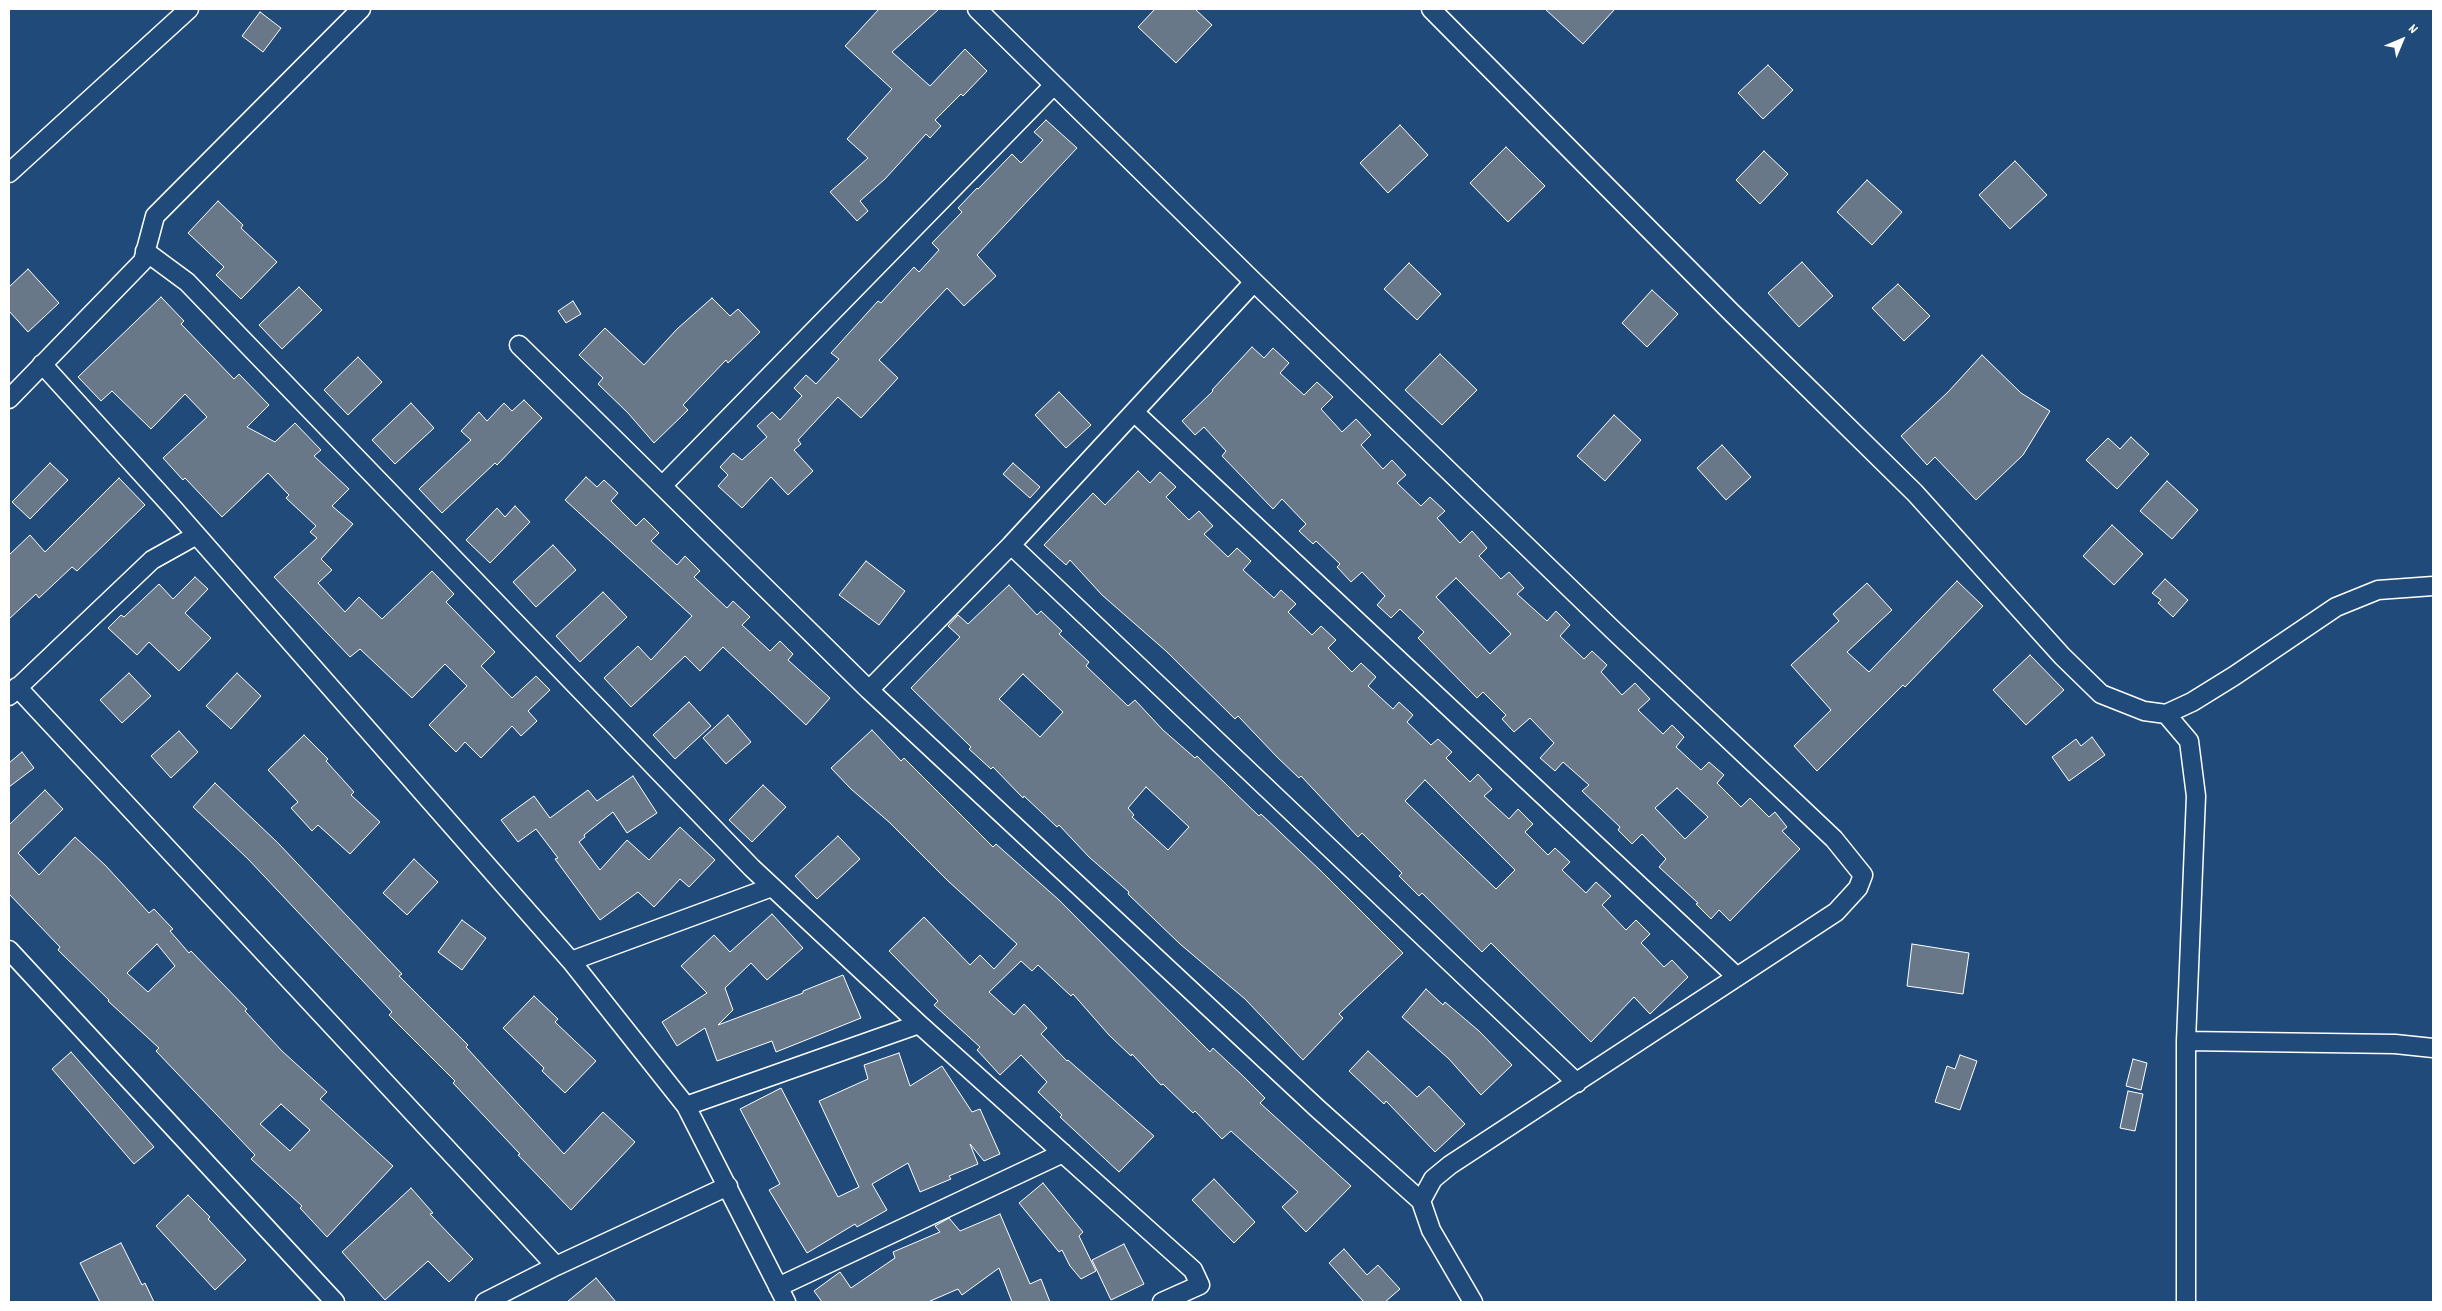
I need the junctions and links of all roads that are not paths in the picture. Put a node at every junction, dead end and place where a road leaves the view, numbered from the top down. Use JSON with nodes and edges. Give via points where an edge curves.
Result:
{"nodes":[{"id":1,"x":189,"y":9,"type":"edge"},
{"id":2,"x":361,"y":9,"type":"edge"},
{"id":3,"x":976,"y":9,"type":"edge"},
{"id":4,"x":1431,"y":9,"type":"edge"},
{"id":5,"x":1054,"y":85,"type":"junction"},
{"id":6,"x":9,"y":173,"type":"edge"},
{"id":7,"x":145,"y":251,"type":"junction"},
{"id":8,"x":1254,"y":282,"type":"junction"},
{"id":9,"x":520,"y":345,"type":"dead end"},
{"id":10,"x":42,"y":364,"type":"junction"},
{"id":11,"x":9,"y":399,"type":"edge"},
{"id":12,"x":1134,"y":412,"type":"junction"},
{"id":13,"x":662,"y":486,"type":"junction"},
{"id":14,"x":195,"y":536,"type":"junction"},
{"id":15,"x":1010,"y":545,"type":"junction"},
{"id":16,"x":2433,"y":586,"type":"edge"},
{"id":17,"x":870,"y":690,"type":"junction"},
{"id":18,"x":13,"y":692,"type":"edge"},
{"id":19,"x":2166,"y":714,"type":"junction"},
{"id":20,"x":772,"y":887,"type":"junction"},
{"id":21,"x":9,"y":950,"type":"edge"},
{"id":22,"x":571,"y":960,"type":"junction"},
{"id":23,"x":1737,"y":977,"type":"junction"},
{"id":24,"x":918,"y":1024,"type":"junction"},
{"id":25,"x":2186,"y":1041,"type":"junction"},
{"id":26,"x":2433,"y":1048,"type":"edge"},
{"id":27,"x":1577,"y":1083,"type":"junction"},
{"id":28,"x":686,"y":1106,"type":"junction"},
{"id":29,"x":1063,"y":1153,"type":"junction"},
{"id":30,"x":728,"y":1186,"type":"junction"},
{"id":31,"x":1422,"y":1200,"type":"junction"},
{"id":32,"x":556,"y":1266,"type":"junction"},
{"id":33,"x":782,"y":1295,"type":"edge"},
{"id":34,"x":335,"y":1302,"type":"edge"},
{"id":35,"x":485,"y":1302,"type":"edge"},
{"id":36,"x":1162,"y":1302,"type":"edge"},
{"id":37,"x":1473,"y":1302,"type":"edge"},
{"id":38,"x":2186,"y":1302,"type":"edge"}],
"edges":[{"from":1,"to":6,"type":"street"},
{"from":2,"to":7,"type":"street","via":[[155,216]]},
{"from":3,"to":5,"type":"street"},
{"from":4,"to":19,"type":"street","via":[[1915,493],[2062,656],[2101,694],[2144,711]]},
{"from":5,"to":8,"type":"street"},
{"from":5,"to":13,"type":"street"},
{"from":7,"to":10,"type":"street","via":[[143,261]]},
{"from":7,"to":20,"type":"street","via":[[187,282]]},
{"from":8,"to":12,"type":"street"},
{"from":8,"to":23,"type":"street","via":[[1834,839],[1863,875],[1858,888],[1836,912]]},
{"from":9,"to":13,"type":"street"},
{"from":10,"to":11,"type":"street"},
{"from":10,"to":14,"type":"street"},
{"from":12,"to":15,"type":"street"},
{"from":12,"to":23,"type":"street"},
{"from":13,"to":17,"type":"street"},
{"from":14,"to":18,"type":"street","via":[[152,560]]},
{"from":14,"to":22,"type":"street"},
{"from":15,"to":17,"type":"street"},
{"from":15,"to":27,"type":"street"},
{"from":16,"to":19,"type":"street","via":[[2378,590],[2336,607],[2234,676]]},
{"from":17,"to":31,"type":"street","via":[[1318,1110]]},
{"from":18,"to":32,"type":"street"},
{"from":19,"to":25,"type":"street","via":[[2188,741],[2196,796]]},
{"from":20,"to":22,"type":"street"},
{"from":20,"to":24,"type":"street"},
{"from":21,"to":34,"type":"street"},
{"from":22,"to":28,"type":"street"},
{"from":23,"to":27,"type":"street"},
{"from":24,"to":28,"type":"street"},
{"from":24,"to":29,"type":"street"},
{"from":25,"to":26,"type":"street","via":[[2394,1044]]},
{"from":25,"to":38,"type":"street"},
{"from":27,"to":31,"type":"street","via":[[1450,1165],[1432,1179]]},
{"from":28,"to":30,"type":"street"},
{"from":29,"to":33,"type":"street"},
{"from":29,"to":36,"type":"street","via":[[1193,1270],[1200,1285]]},
{"from":30,"to":32,"type":"street"},
{"from":30,"to":33,"type":"street"},
{"from":31,"to":37,"type":"street","via":[[1431,1230]]},
{"from":32,"to":35,"type":"street"}]}
